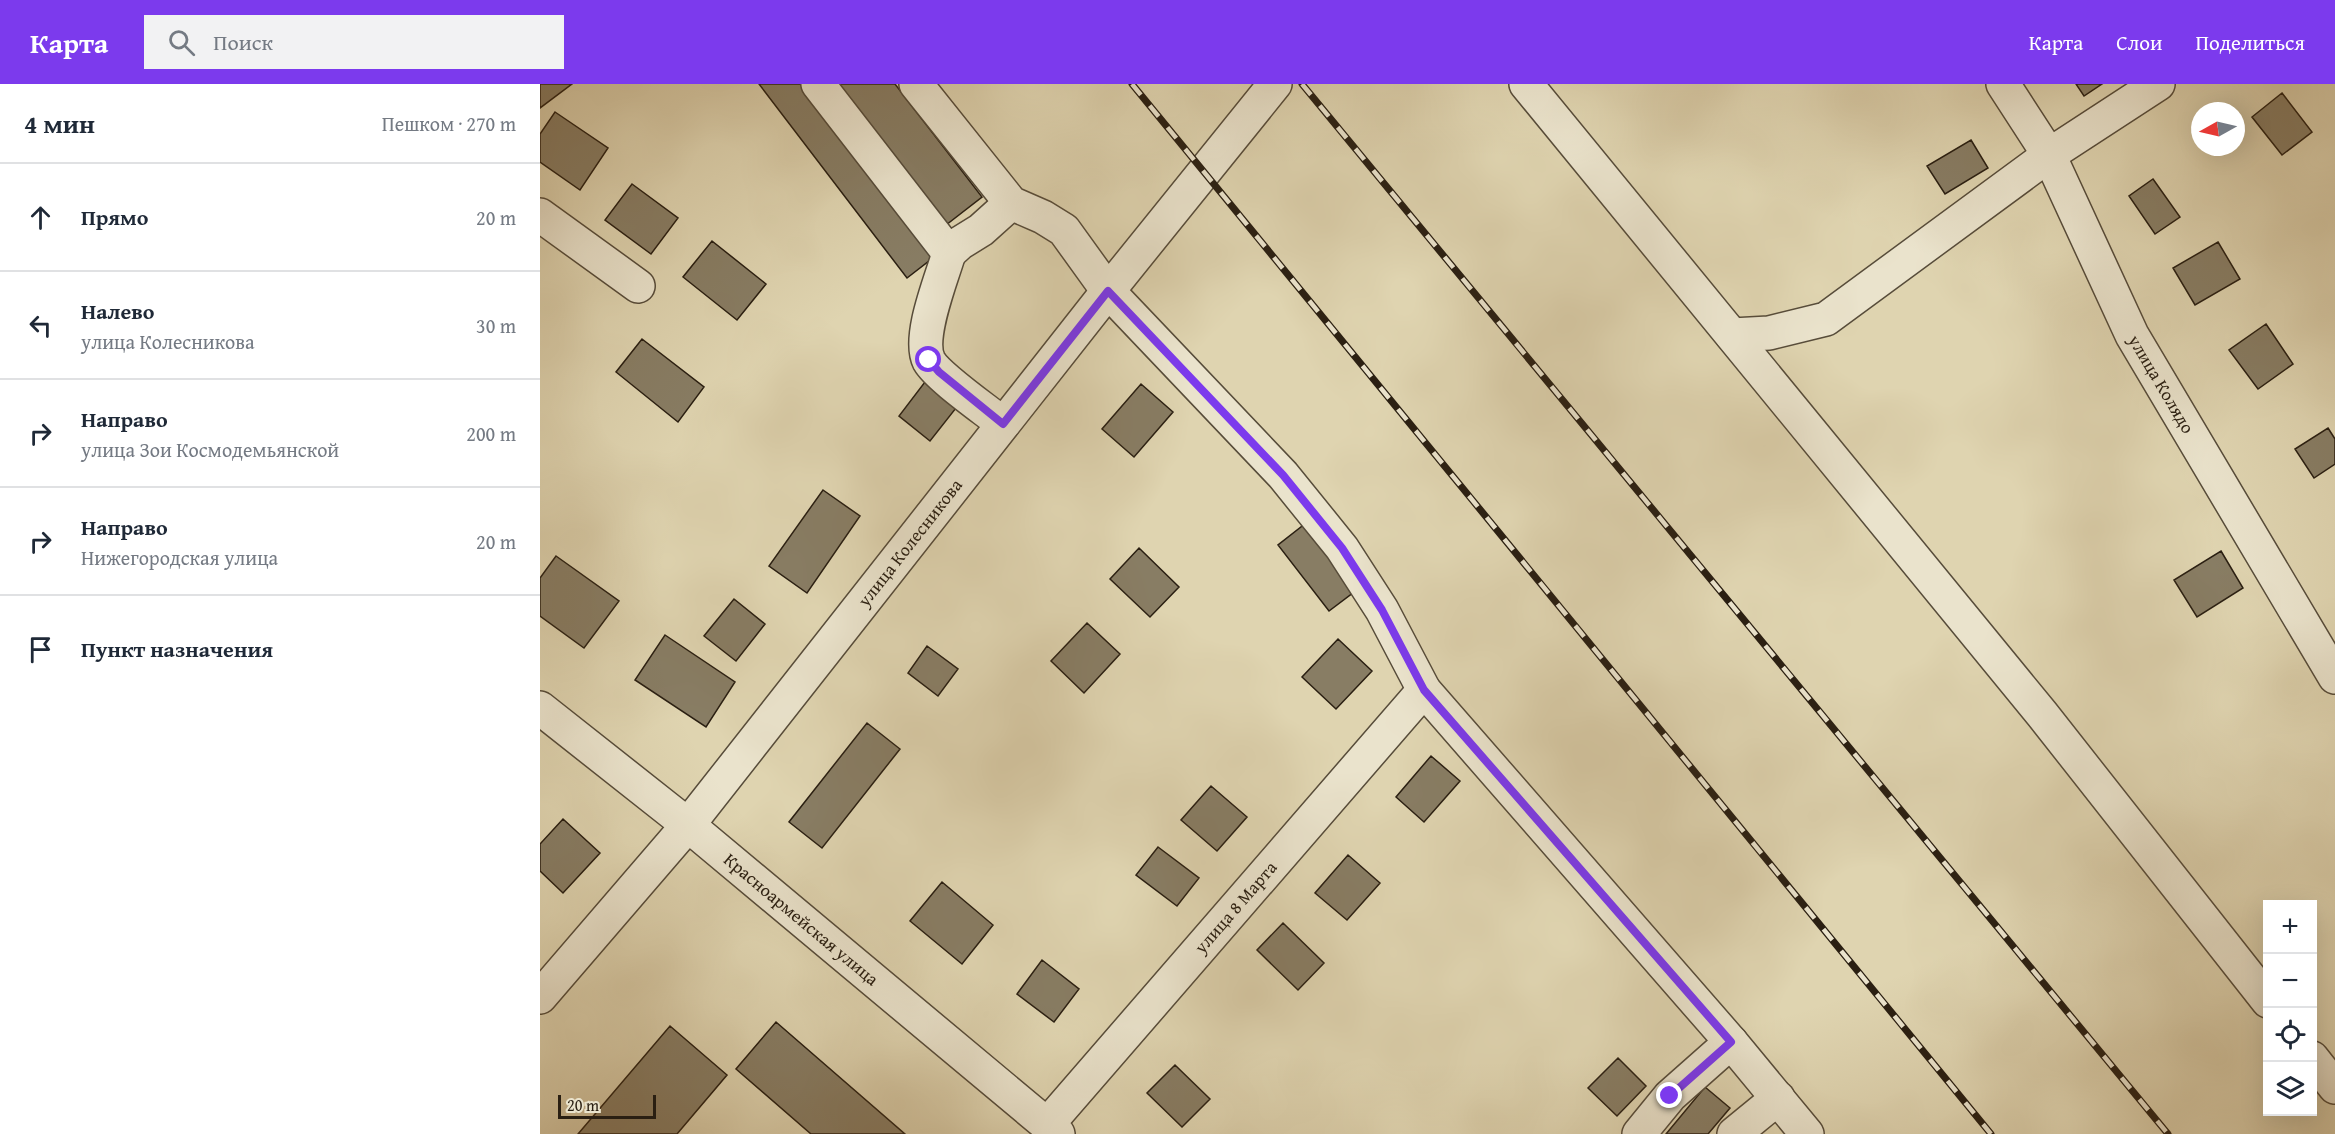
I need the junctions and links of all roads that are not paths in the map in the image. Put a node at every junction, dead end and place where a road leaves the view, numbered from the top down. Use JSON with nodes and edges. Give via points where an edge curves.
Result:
{"nodes":[{"id":1,"x":818,"y":84,"type":"edge"},
{"id":2,"x":916,"y":84,"type":"edge"},
{"id":3,"x":1275,"y":84,"type":"edge"},
{"id":4,"x":1526,"y":84,"type":"edge"},
{"id":5,"x":2003,"y":84,"type":"edge"},
{"id":6,"x":2158,"y":84,"type":"edge"},
{"id":7,"x":2049,"y":155,"type":"junction"},
{"id":8,"x":1011,"y":203,"type":"junction"},
{"id":9,"x":540,"y":215,"type":"edge"},
{"id":10,"x":949,"y":253,"type":"junction"},
{"id":11,"x":638,"y":286,"type":"dead end"},
{"id":12,"x":1108,"y":291,"type":"junction"},
{"id":13,"x":1732,"y":335,"type":"junction"},
{"id":14,"x":1003,"y":424,"type":"junction"},
{"id":15,"x":2335,"y":677,"type":"edge"},
{"id":16,"x":1424,"y":690,"type":"junction"},
{"id":17,"x":540,"y":708,"type":"edge"},
{"id":18,"x":688,"y":825,"type":"junction"},
{"id":19,"x":2263,"y":995,"type":"edge"},
{"id":20,"x":540,"y":997,"type":"edge"},
{"id":21,"x":1731,"y":1042,"type":"junction"},
{"id":22,"x":2316,"y":1062,"type":"edge"},
{"id":23,"x":2335,"y":1087,"type":"edge"},
{"id":24,"x":1778,"y":1098,"type":"junction"},
{"id":25,"x":1053,"y":1129,"type":"edge"},
{"id":26,"x":1639,"y":1134,"type":"edge"},
{"id":27,"x":1734,"y":1134,"type":"edge"},
{"id":28,"x":1808,"y":1134,"type":"edge"}],
"edges":[{"from":1,"to":10,"type":"street"},
{"from":2,"to":8,"type":"street"},
{"from":3,"to":12,"type":"street","name":"улица Колесникова"},
{"from":4,"to":13,"type":"street"},
{"from":5,"to":7,"type":"street","name":"улица Колядо"},
{"from":6,"to":7,"type":"street"},
{"from":7,"to":13,"type":"street","via":[[1826,319],[1769,333]]},
{"from":7,"to":15,"type":"street","name":"улица Колядо","via":[[2132,335]]},
{"from":8,"to":10,"type":"street"},
{"from":8,"to":12,"type":"street","via":[[1065,230]]},
{"from":9,"to":11,"type":"street"},
{"from":10,"to":14,"type":"street","via":[[928,324],[929,360]]},
{"from":12,"to":14,"type":"street","name":"улица Колесникова"},
{"from":12,"to":16,"type":"street","via":[[1283,475],[1342,548],[1382,610]]},
{"from":13,"to":19,"type":"street","via":[[2042,714]]},
{"from":14,"to":18,"type":"street","name":"улица Колесникова"},
{"from":16,"to":21,"type":"street"},
{"from":16,"to":25,"type":"street","name":"улица 8 Марта"},
{"from":17,"to":18,"type":"street","name":"Красноармейская улица"},
{"from":18,"to":20,"type":"street","name":"улица Колесникова"},
{"from":18,"to":25,"type":"street","name":"Красноармейская улица"},
{"from":21,"to":24,"type":"street"},
{"from":21,"to":26,"type":"street","via":[[1670,1096]]},
{"from":22,"to":23,"type":"street"},
{"from":24,"to":27,"type":"street"},
{"from":24,"to":28,"type":"street"}]}
